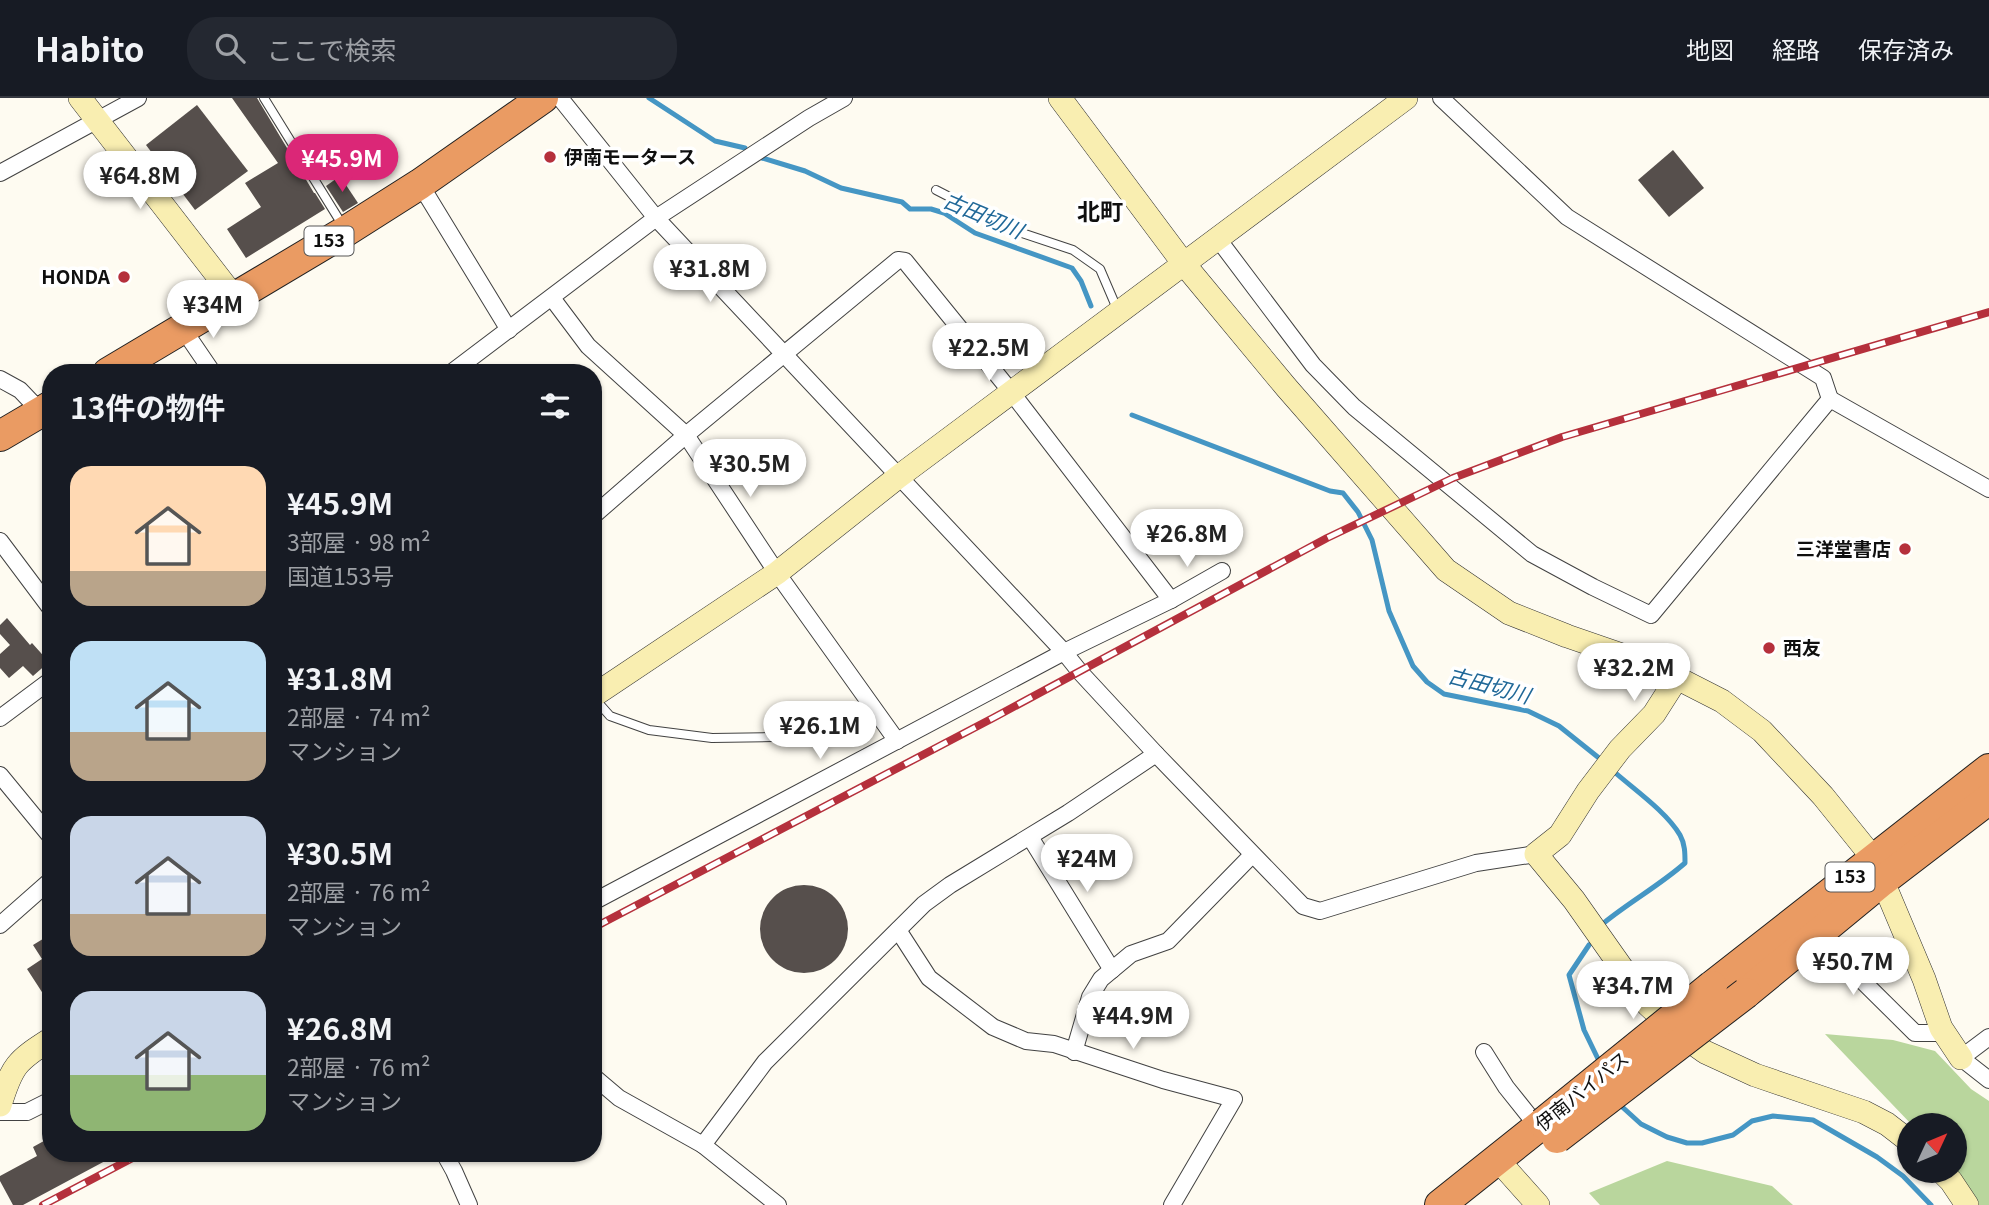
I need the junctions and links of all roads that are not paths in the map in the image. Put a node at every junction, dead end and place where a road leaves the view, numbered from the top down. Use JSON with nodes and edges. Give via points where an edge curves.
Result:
{"nodes":[{"id":1,"x":80,"y":98,"type":"edge"},
{"id":2,"x":138,"y":98,"type":"edge"},
{"id":3,"x":264,"y":98,"type":"edge"},
{"id":4,"x":543,"y":98,"type":"edge"},
{"id":5,"x":560,"y":98,"type":"edge"},
{"id":6,"x":844,"y":98,"type":"edge"},
{"id":7,"x":1060,"y":98,"type":"edge"},
{"id":8,"x":1406,"y":98,"type":"edge"},
{"id":9,"x":1441,"y":98,"type":"edge"},
{"id":10,"x":97,"y":121,"type":"junction"},
{"id":11,"x":0,"y":173,"type":"edge"},
{"id":12,"x":420,"y":184,"type":"junction"},
{"id":13,"x":936,"y":190,"type":"dead end"},
{"id":14,"x":656,"y":218,"type":"junction"},
{"id":15,"x":346,"y":231,"type":"junction"},
{"id":16,"x":1218,"y":239,"type":"junction"},
{"id":17,"x":1184,"y":264,"type":"junction"},
{"id":18,"x":234,"y":297,"type":"junction"},
{"id":19,"x":552,"y":298,"type":"junction"},
{"id":20,"x":1118,"y":313,"type":"junction"},
{"id":21,"x":183,"y":329,"type":"junction"},
{"id":22,"x":509,"y":330,"type":"junction"},
{"id":23,"x":784,"y":355,"type":"junction"},
{"id":24,"x":123,"y":364,"type":"edge"},
{"id":25,"x":208,"y":364,"type":"edge"},
{"id":26,"x":463,"y":364,"type":"edge"},
{"id":27,"x":0,"y":379,"type":"edge"},
{"id":28,"x":1012,"y":393,"type":"junction"},
{"id":29,"x":1830,"y":399,"type":"junction"},
{"id":30,"x":42,"y":406,"type":"edge"},
{"id":31,"x":42,"y":411,"type":"edge"},
{"id":32,"x":686,"y":435,"type":"junction"},
{"id":33,"x":0,"y":436,"type":"edge"},
{"id":34,"x":898,"y":477,"type":"junction"},
{"id":35,"x":1989,"y":489,"type":"edge"},
{"id":36,"x":602,"y":508,"type":"edge"},
{"id":37,"x":0,"y":541,"type":"edge"},
{"id":38,"x":1222,"y":570,"type":"dead end"},
{"id":39,"x":777,"y":573,"type":"junction"},
{"id":40,"x":42,"y":597,"type":"edge"},
{"id":41,"x":1171,"y":600,"type":"junction"},
{"id":42,"x":1065,"y":652,"type":"junction"},
{"id":43,"x":1677,"y":678,"type":"junction"},
{"id":44,"x":42,"y":687,"type":"edge"},
{"id":45,"x":602,"y":690,"type":"edge"},
{"id":46,"x":602,"y":707,"type":"edge"},
{"id":47,"x":0,"y":718,"type":"edge"},
{"id":48,"x":773,"y":737,"type":"dead end"},
{"id":49,"x":897,"y":741,"type":"junction"},
{"id":50,"x":1156,"y":754,"type":"junction"},
{"id":51,"x":1989,"y":769,"type":"edge"},
{"id":52,"x":0,"y":775,"type":"edge"},
{"id":53,"x":1989,"y":799,"type":"edge"},
{"id":54,"x":42,"y":826,"type":"edge"},
{"id":55,"x":1030,"y":837,"type":"junction"},
{"id":56,"x":1536,"y":854,"type":"junction"},
{"id":57,"x":1252,"y":855,"type":"junction"},
{"id":58,"x":1877,"y":870,"type":"junction"},
{"id":59,"x":42,"y":888,"type":"edge"},
{"id":60,"x":602,"y":897,"type":"edge"},
{"id":61,"x":0,"y":925,"type":"edge"},
{"id":62,"x":898,"y":930,"type":"junction"},
{"id":63,"x":1816,"y":935,"type":"junction"},
{"id":64,"x":1112,"y":970,"type":"junction"},
{"id":65,"x":1944,"y":1033,"type":"junction"},
{"id":66,"x":1989,"y":1037,"type":"edge"},
{"id":67,"x":42,"y":1046,"type":"edge"},
{"id":68,"x":1074,"y":1052,"type":"junction"},
{"id":69,"x":1484,"y":1052,"type":"dead end"},
{"id":70,"x":1961,"y":1058,"type":"junction"},
{"id":71,"x":1989,"y":1080,"type":"edge"},
{"id":72,"x":602,"y":1084,"type":"edge"},
{"id":73,"x":42,"y":1104,"type":"edge"},
{"id":74,"x":0,"y":1105,"type":"edge"},
{"id":75,"x":0,"y":1112,"type":"edge"},
{"id":76,"x":1546,"y":1129,"type":"junction"},
{"id":77,"x":1897,"y":1132,"type":"edge"},
{"id":78,"x":702,"y":1145,"type":"junction"},
{"id":79,"x":449,"y":1162,"type":"edge"},
{"id":80,"x":1504,"y":1166,"type":"junction"},
{"id":81,"x":1952,"y":1183,"type":"edge"},
{"id":82,"x":469,"y":1205,"type":"edge"},
{"id":83,"x":778,"y":1205,"type":"edge"},
{"id":84,"x":1172,"y":1205,"type":"edge"},
{"id":85,"x":1440,"y":1205,"type":"edge"},
{"id":86,"x":1472,"y":1205,"type":"edge"},
{"id":87,"x":1538,"y":1205,"type":"edge"},
{"id":88,"x":1967,"y":1205,"type":"edge"}],
"edges":[{"from":1,"to":10,"type":"street"},
{"from":2,"to":10,"type":"street"},
{"from":3,"to":15,"type":"lane"},
{"from":4,"to":12,"type":"highway","number":"153"},
{"from":5,"to":14,"type":"street"},
{"from":6,"to":14,"type":"street"},
{"from":7,"to":17,"type":"street"},
{"from":8,"to":16,"type":"street"},
{"from":9,"to":29,"type":"street","via":[[1567,217],[1824,377]]},
{"from":10,"to":11,"type":"street"},
{"from":10,"to":18,"type":"street"},
{"from":12,"to":15,"type":"highway","number":"153"},
{"from":12,"to":22,"type":"street"},
{"from":13,"to":20,"type":"lane","via":[[1016,231],[1073,250],[1100,269]]},
{"from":14,"to":19,"type":"street"},
{"from":14,"to":23,"type":"street"},
{"from":15,"to":18,"type":"highway","number":"153"},
{"from":16,"to":17,"type":"street"},
{"from":16,"to":29,"type":"street","via":[[1313,365],[1354,407],[1532,554],[1651,615]]},
{"from":17,"to":20,"type":"street"},
{"from":17,"to":43,"type":"street","via":[[1446,570],[1509,613]]},
{"from":18,"to":21,"type":"highway","number":"153"},
{"from":19,"to":22,"type":"street"},
{"from":19,"to":32,"type":"street","via":[[588,346]]},
{"from":20,"to":28,"type":"street"},
{"from":21,"to":24,"type":"highway","number":"153"},
{"from":21,"to":25,"type":"street"},
{"from":22,"to":26,"type":"street"},
{"from":23,"to":28,"type":"street","via":[[898,260],[905,261]]},
{"from":23,"to":32,"type":"street"},
{"from":23,"to":34,"type":"street"},
{"from":27,"to":30,"type":"street"},
{"from":28,"to":34,"type":"street"},
{"from":28,"to":41,"type":"street"},
{"from":29,"to":35,"type":"street"},
{"from":31,"to":33,"type":"highway"},
{"from":32,"to":36,"type":"street"},
{"from":32,"to":39,"type":"street"},
{"from":34,"to":39,"type":"street"},
{"from":34,"to":42,"type":"street"},
{"from":37,"to":40,"type":"street"},
{"from":38,"to":41,"type":"street"},
{"from":39,"to":45,"type":"street"},
{"from":39,"to":49,"type":"street"},
{"from":41,"to":42,"type":"street"},
{"from":42,"to":49,"type":"street"},
{"from":42,"to":50,"type":"street"},
{"from":43,"to":56,"type":"street","via":[[1654,714],[1588,791],[1560,835]]},
{"from":43,"to":58,"type":"street","via":[[1722,701],[1762,731],[1823,796]]},
{"from":44,"to":47,"type":"street"},
{"from":46,"to":48,"type":"lane","via":[[610,716],[649,730],[712,738]]},
{"from":49,"to":60,"type":"street"},
{"from":50,"to":55,"type":"street"},
{"from":50,"to":57,"type":"street"},
{"from":51,"to":58,"type":"highway","name":"伊南バイパス","number":"153"},
{"from":52,"to":54,"type":"street"},
{"from":53,"to":58,"type":"highway","name":"伊南バイパス","number":"153"},
{"from":55,"to":62,"type":"street","via":[[950,885]]},
{"from":55,"to":64,"type":"street"},
{"from":56,"to":57,"type":"street","via":[[1476,863],[1320,911],[1303,906]]},
{"from":56,"to":77,"type":"street","via":[[1648,1005],[1677,1032],[1705,1052],[1755,1075],[1864,1112]]},
{"from":57,"to":64,"type":"street","via":[[1168,941],[1131,954]]},
{"from":58,"to":63,"type":"highway","name":"伊南バイパス","number":"153"},
{"from":58,"to":65,"type":"street"},
{"from":58,"to":76,"type":"highway","name":"伊南バイパス","number":"153","bridge":true,"via":[[1712,986]]},
{"from":59,"to":61,"type":"street"},
{"from":62,"to":68,"type":"street","via":[[929,978],[993,1027],[1026,1041]]},
{"from":62,"to":78,"type":"street","via":[[765,1062]]},
{"from":63,"to":65,"type":"street","via":[[1915,1033]]},
{"from":63,"to":76,"type":"highway","name":"伊南バイパス","number":"153","bridge":true,"via":[[1746,993]]},
{"from":64,"to":68,"type":"street","via":[[1090,997]]},
{"from":65,"to":70,"type":"street"},
{"from":66,"to":70,"type":"street"},
{"from":67,"to":74,"type":"street","via":[[16,1064]]},
{"from":68,"to":84,"type":"street","via":[[1234,1099]]},
{"from":69,"to":76,"type":"street","via":[[1506,1087]]},
{"from":70,"to":71,"type":"street"},
{"from":72,"to":78,"type":"street"},
{"from":73,"to":75,"type":"street","via":[[27,1112]]},
{"from":76,"to":80,"type":"highway","name":"伊南バイパス","number":"153"},
{"from":78,"to":83,"type":"street"},
{"from":79,"to":82,"type":"street"},
{"from":80,"to":85,"type":"highway","name":"伊南バイパス","number":"153"},
{"from":80,"to":86,"type":"highway","name":"伊南バイパス","number":"153"},
{"from":80,"to":87,"type":"street"},
{"from":81,"to":88,"type":"street"}]}
